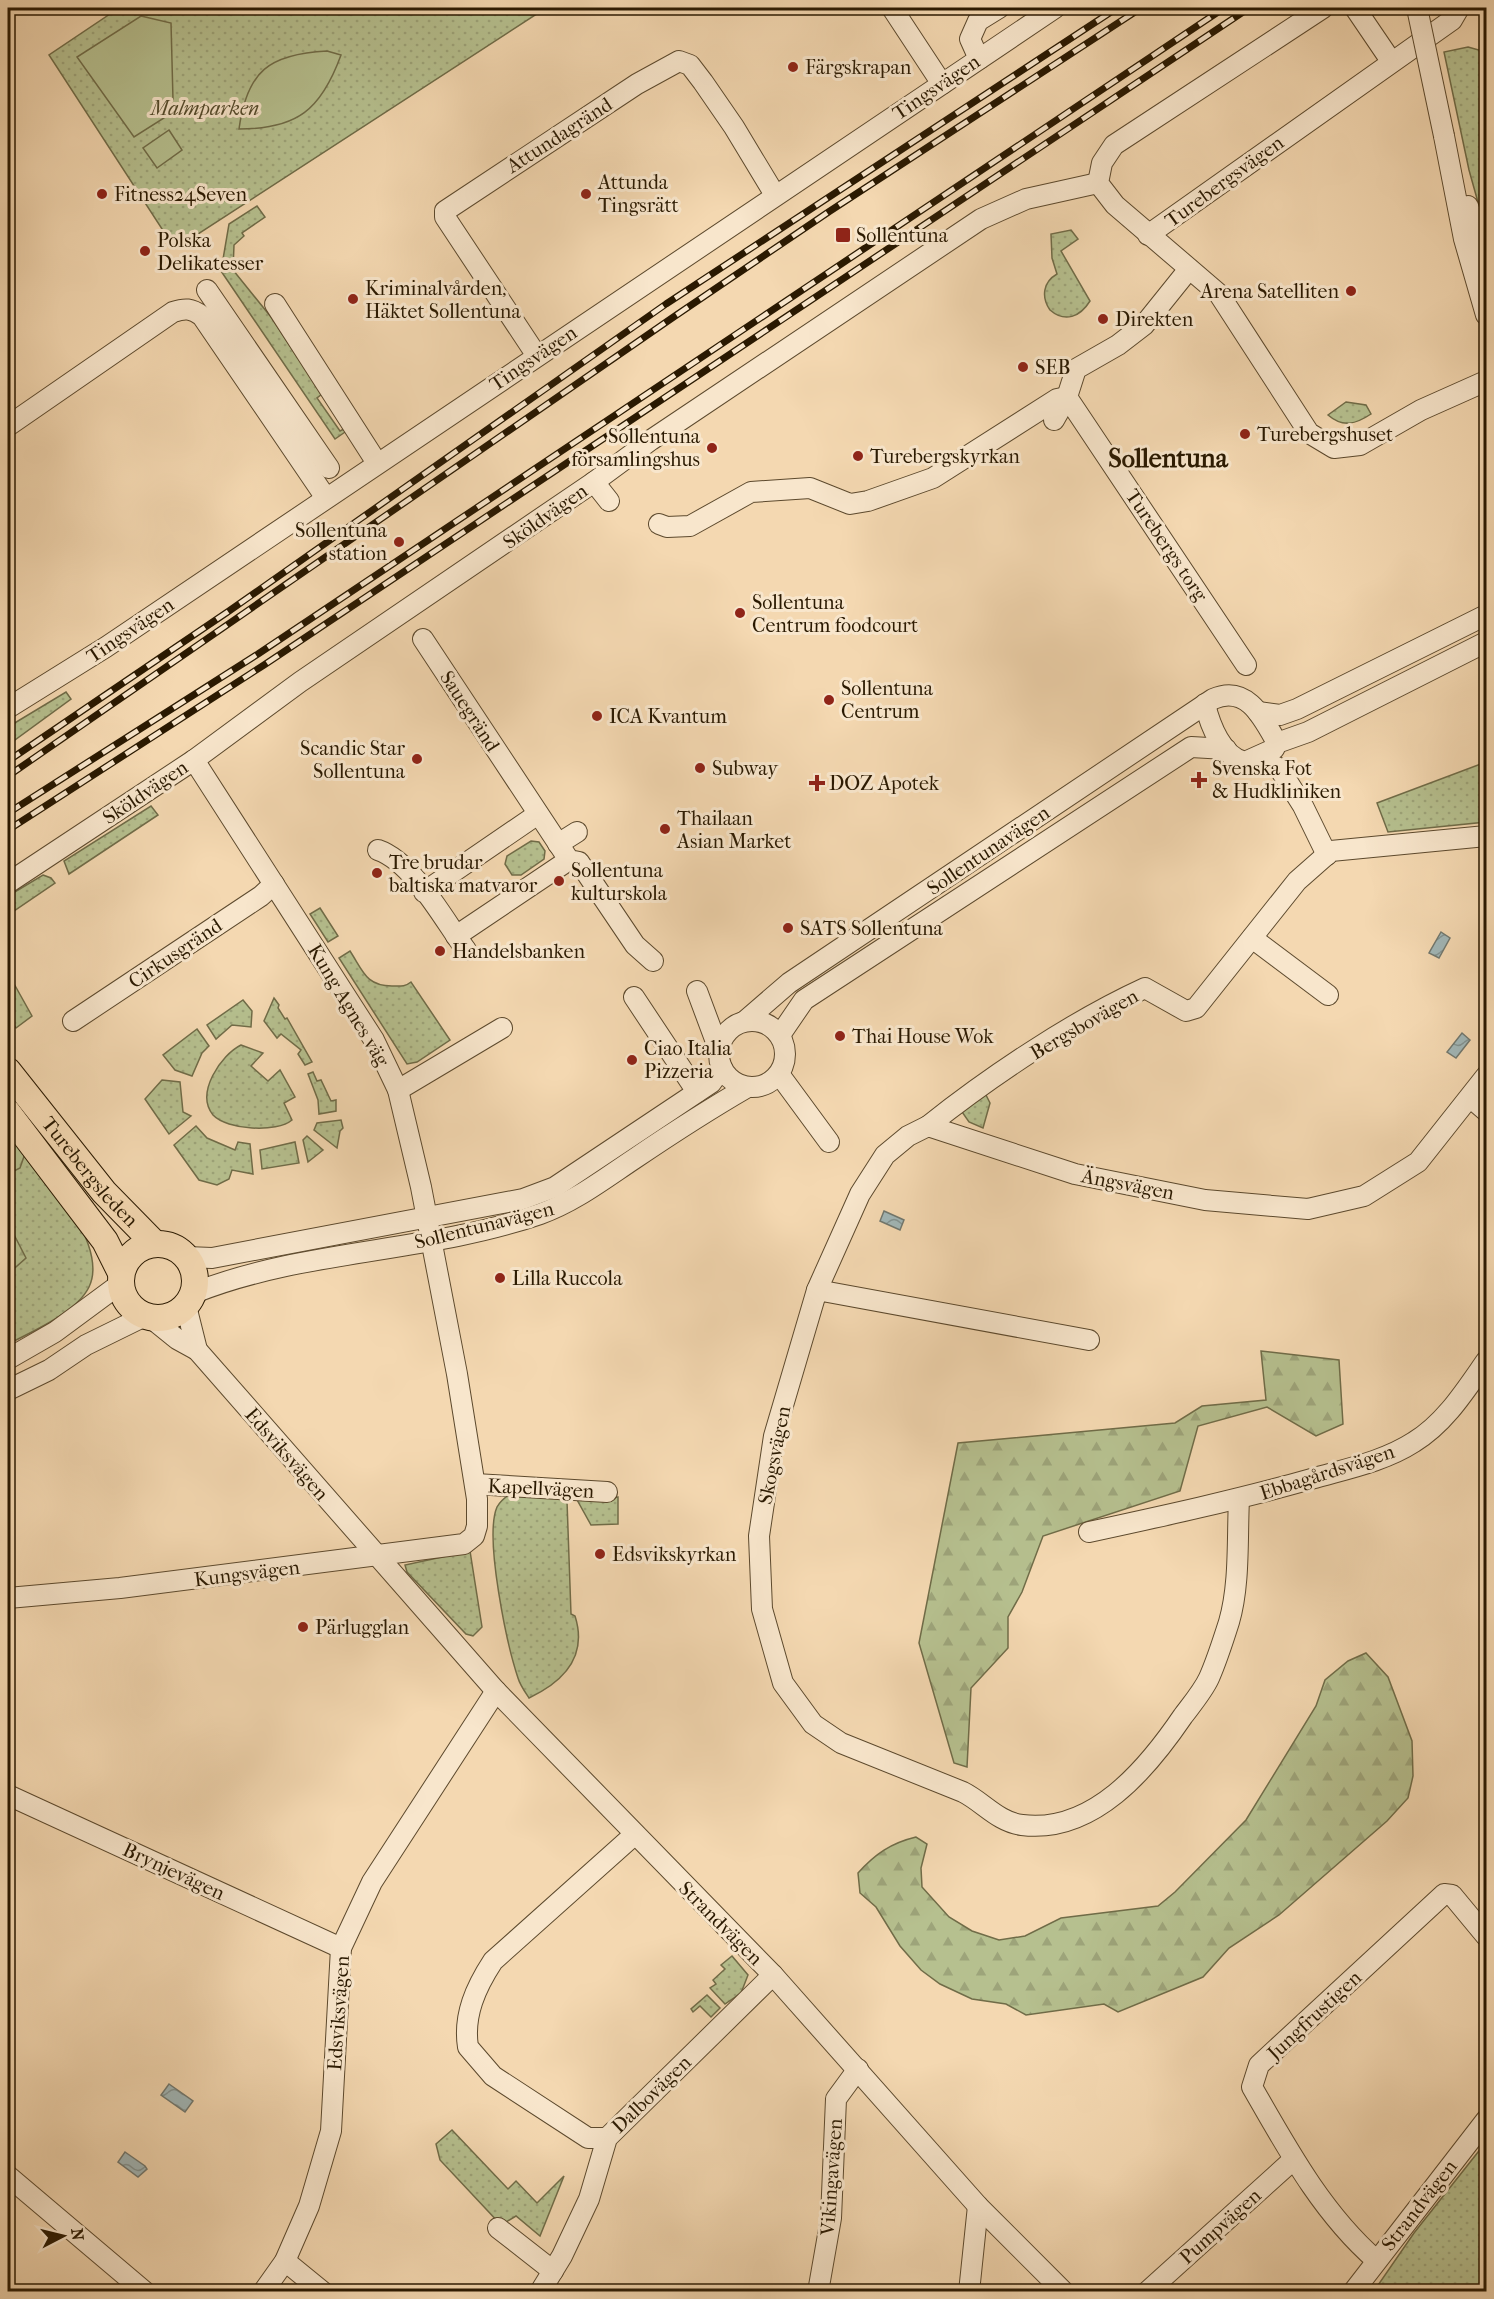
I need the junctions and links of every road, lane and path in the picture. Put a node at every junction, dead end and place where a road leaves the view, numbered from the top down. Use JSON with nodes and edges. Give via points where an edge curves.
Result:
{"nodes":[{"id":1,"x":892,"y":8,"type":"edge"},
{"id":2,"x":999,"y":8,"type":"edge"},
{"id":3,"x":1055,"y":8,"type":"edge"},
{"id":4,"x":1323,"y":8,"type":"edge"},
{"id":5,"x":1355,"y":8,"type":"edge"},
{"id":6,"x":1417,"y":8,"type":"edge"},
{"id":7,"x":1459,"y":8,"type":"edge"},
{"id":8,"x":979,"y":59,"type":"junction"},
{"id":9,"x":1391,"y":61,"type":"junction"},
{"id":10,"x":942,"y":84,"type":"junction"},
{"id":11,"x":1444,"y":136,"type":"junction"},
{"id":12,"x":1098,"y":183,"type":"junction"},
{"id":13,"x":775,"y":195,"type":"junction"},
{"id":14,"x":1148,"y":235,"type":"junction"},
{"id":15,"x":1486,"y":260,"type":"edge"},
{"id":16,"x":1189,"y":269,"type":"junction"},
{"id":17,"x":207,"y":290,"type":"dead end"},
{"id":18,"x":275,"y":304,"type":"dead end"},
{"id":19,"x":1486,"y":315,"type":"edge"},
{"id":20,"x":537,"y":356,"type":"junction"},
{"id":21,"x":1486,"y":381,"type":"edge"},
{"id":22,"x":1067,"y":397,"type":"junction"},
{"id":23,"x":1054,"y":420,"type":"dead end"},
{"id":24,"x":8,"y":426,"type":"edge"},
{"id":25,"x":378,"y":463,"type":"junction"},
{"id":26,"x":329,"y":468,"type":"dead end"},
{"id":27,"x":594,"y":482,"type":"junction"},
{"id":28,"x":326,"y":498,"type":"junction"},
{"id":29,"x":609,"y":501,"type":"dead end"},
{"id":30,"x":659,"y":524,"type":"dead end"},
{"id":31,"x":1486,"y":615,"type":"edge"},
{"id":32,"x":423,"y":639,"type":"dead end"},
{"id":33,"x":1486,"y":642,"type":"edge"},
{"id":34,"x":1246,"y":665,"type":"dead end"},
{"id":35,"x":1206,"y":704,"type":"junction"},
{"id":36,"x":9,"y":708,"type":"edge"},
{"id":37,"x":1258,"y":712,"type":"junction"},
{"id":38,"x":1226,"y":748,"type":"junction"},
{"id":39,"x":1270,"y":750,"type":"junction"},
{"id":40,"x":194,"y":759,"type":"junction"},
{"id":41,"x":538,"y":814,"type":"junction"},
{"id":42,"x":577,"y":832,"type":"dead end"},
{"id":43,"x":1486,"y":836,"type":"edge"},
{"id":44,"x":378,"y":850,"type":"dead end"},
{"id":45,"x":564,"y":852,"type":"junction"},
{"id":46,"x":1327,"y":855,"type":"junction"},
{"id":47,"x":8,"y":884,"type":"edge"},
{"id":48,"x":274,"y":884,"type":"junction"},
{"id":49,"x":424,"y":892,"type":"junction"},
{"id":50,"x":1252,"y":938,"type":"junction"},
{"id":51,"x":653,"y":961,"type":"dead end"},
{"id":52,"x":1328,"y":995,"type":"dead end"},
{"id":53,"x":634,"y":997,"type":"dead end"},
{"id":54,"x":73,"y":1021,"type":"dead end"},
{"id":55,"x":739,"y":1024,"type":"junction"},
{"id":56,"x":502,"y":1028,"type":"dead end"},
{"id":57,"x":780,"y":1035,"type":"junction"},
{"id":58,"x":721,"y":1059,"type":"junction"},
{"id":59,"x":8,"y":1071,"type":"edge"},
{"id":60,"x":778,"y":1074,"type":"junction"},
{"id":61,"x":1486,"y":1076,"type":"edge"},
{"id":62,"x":746,"y":1088,"type":"junction"},
{"id":63,"x":398,"y":1090,"type":"junction"},
{"id":64,"x":697,"y":1092,"type":"junction"},
{"id":65,"x":1471,"y":1098,"type":"junction"},
{"id":66,"x":1486,"y":1111,"type":"edge"},
{"id":67,"x":8,"y":1113,"type":"edge"},
{"id":68,"x":928,"y":1126,"type":"junction"},
{"id":69,"x":829,"y":1142,"type":"dead end"},
{"id":70,"x":427,"y":1219,"type":"junction"},
{"id":71,"x":429,"y":1240,"type":"junction"},
{"id":72,"x":154,"y":1243,"type":"junction"},
{"id":73,"x":187,"y":1257,"type":"junction"},
{"id":74,"x":121,"y":1278,"type":"junction"},
{"id":75,"x":817,"y":1290,"type":"junction"},
{"id":76,"x":190,"y":1300,"type":"junction"},
{"id":77,"x":148,"y":1317,"type":"junction"},
{"id":78,"x":1089,"y":1340,"type":"dead end"},
{"id":79,"x":197,"y":1350,"type":"junction"},
{"id":80,"x":8,"y":1359,"type":"edge"},
{"id":81,"x":1486,"y":1361,"type":"edge"},
{"id":82,"x":8,"y":1390,"type":"edge"},
{"id":83,"x":474,"y":1484,"type":"junction"},
{"id":84,"x":607,"y":1492,"type":"dead end"},
{"id":85,"x":1239,"y":1499,"type":"junction"},
{"id":86,"x":477,"y":1526,"type":"joint"},
{"id":87,"x":1089,"y":1532,"type":"dead end"},
{"id":88,"x":376,"y":1557,"type":"junction"},
{"id":89,"x":8,"y":1598,"type":"edge"},
{"id":90,"x":496,"y":1691,"type":"junction"},
{"id":91,"x":963,"y":1792,"type":"joint"},
{"id":92,"x":8,"y":1795,"type":"edge"},
{"id":93,"x":634,"y":1835,"type":"junction"},
{"id":94,"x":1486,"y":1936,"type":"edge"},
{"id":95,"x":341,"y":1948,"type":"junction"},
{"id":96,"x":773,"y":1975,"type":"junction"},
{"id":97,"x":858,"y":2069,"type":"junction"},
{"id":98,"x":1486,"y":2120,"type":"edge"},
{"id":99,"x":607,"y":2138,"type":"junction"},
{"id":100,"x":1293,"y":2160,"type":"junction"},
{"id":101,"x":8,"y":2176,"type":"edge"},
{"id":102,"x":978,"y":2206,"type":"junction"},
{"id":103,"x":498,"y":2228,"type":"dead end"},
{"id":104,"x":1376,"y":2260,"type":"junction"},
{"id":105,"x":285,"y":2261,"type":"junction"},
{"id":106,"x":553,"y":2271,"type":"junction"},
{"id":107,"x":145,"y":2292,"type":"edge"},
{"id":108,"x":263,"y":2292,"type":"edge"},
{"id":109,"x":323,"y":2292,"type":"edge"},
{"id":110,"x":540,"y":2292,"type":"edge"},
{"id":111,"x":818,"y":2292,"type":"edge"},
{"id":112,"x":969,"y":2292,"type":"edge"},
{"id":113,"x":1064,"y":2292,"type":"edge"},
{"id":114,"x":1147,"y":2292,"type":"edge"},
{"id":115,"x":1353,"y":2292,"type":"edge"}],
"edges":[{"from":1,"to":10,"type":"street"},
{"from":2,"to":8,"type":"street","via":[[978,21],[970,39]]},
{"from":3,"to":8,"type":"street","name":"Tingsvägen"},
{"from":4,"to":12,"type":"street","via":[[1114,145],[1102,163]]},
{"from":5,"to":9,"type":"street"},
{"from":6,"to":11,"type":"street","bridge":true},
{"from":7,"to":9,"type":"street","name":"Turebergsvägen","via":[[1452,20]]},
{"from":8,"to":10,"type":"street","name":"Tingsvägen"},
{"from":9,"to":14,"type":"street","name":"Turebergsvägen"},
{"from":10,"to":13,"type":"street","name":"Tingsvägen"},
{"from":11,"to":15,"type":"street"},
{"from":11,"to":19,"type":"street","via":[[1464,239]]},
{"from":12,"to":14,"type":"street","name":"Turebergsvägen"},
{"from":12,"to":27,"type":"street","name":"Sköldvägen","via":[[1026,199],[981,219]]},
{"from":13,"to":20,"type":"street","name":"Tingsvägen"},
{"from":13,"to":20,"type":"street","name":"Attundagränd","via":[[703,82],[690,65],[679,62],[637,84],[474,191],[445,211],[445,217]]},
{"from":14,"to":16,"type":"street"},
{"from":16,"to":21,"type":"street","via":[[1219,294],[1309,433],[1334,448],[1360,445],[1421,410]]},
{"from":16,"to":22,"type":"street","via":[[1144,325],[1076,369]]},
{"from":17,"to":26,"type":"street"},
{"from":18,"to":25,"type":"street"},
{"from":20,"to":25,"type":"street","name":"Tingsvägen"},
{"from":22,"to":23,"type":"street"},
{"from":22,"to":30,"type":"street","via":[[1057,399],[933,478],[868,501],[850,504],[810,488],[751,492],[690,526]]},
{"from":22,"to":34,"type":"street","name":"Turebergs torg"},
{"from":24,"to":28,"type":"street","via":[[173,312],[193,310],[202,316]]},
{"from":25,"to":28,"type":"street","name":"Tingsvägen"},
{"from":27,"to":29,"type":"street"},
{"from":27,"to":40,"type":"street","name":"Sköldvägen","via":[[300,681]]},
{"from":28,"to":36,"type":"street","name":"Tingsvägen"},
{"from":31,"to":37,"type":"street","via":[[1297,709],[1280,715]]},
{"from":32,"to":41,"type":"street","name":"Sauegränd"},
{"from":33,"to":39,"type":"street"},
{"from":35,"to":37,"type":"street","name":"Sollentunavägen","via":[[1226,694],[1241,696]]},
{"from":35,"to":38,"type":"street","via":[[1215,733]]},
{"from":35,"to":55,"type":"street","name":"Sollentunavägen","via":[[789,983]]},
{"from":37,"to":39,"type":"street","name":"Sollentunavägen"},
{"from":38,"to":39,"type":"street","name":"Sollentunavägen","via":[[1239,760]]},
{"from":38,"to":57,"type":"street","name":"Sollentunavägen","via":[[1191,747],[804,1000]]},
{"from":39,"to":46,"type":"street"},
{"from":40,"to":47,"type":"street","name":"Sköldvägen"},
{"from":40,"to":48,"type":"street","name":"Kung Agnes väg"},
{"from":41,"to":45,"type":"street","name":"Sauegränd"},
{"from":41,"to":49,"type":"street"},
{"from":42,"to":45,"type":"street"},
{"from":43,"to":46,"type":"street","name":"Bergsbovägen","via":[[1354,847]]},
{"from":44,"to":49,"type":"street","via":[[397,858]]},
{"from":45,"to":49,"type":"street","via":[[461,943]]},
{"from":45,"to":51,"type":"street","name":"Sauegränd","via":[[579,862],[635,945]]},
{"from":46,"to":50,"type":"street","name":"Bergsbovägen","via":[[1297,881]]},
{"from":48,"to":54,"type":"street","name":"Cirkusgränd"},
{"from":48,"to":63,"type":"street","name":"Kung Agnes väg","via":[[374,1040]]},
{"from":50,"to":52,"type":"street"},
{"from":50,"to":68,"type":"street","name":"Bergsbovägen","via":[[1196,1008],[1186,1011],[1145,988],[1096,1012]]},
{"from":53,"to":64,"type":"street"},
{"from":55,"to":57,"type":"street","via":[[762,1022]]},
{"from":55,"to":58,"type":"street","via":[[724,1035]]},
{"from":55,"to":58,"type":"street","via":[[697,991]]},
{"from":56,"to":63,"type":"street"},
{"from":57,"to":60,"type":"street","via":[[785,1048]]},
{"from":58,"to":62,"type":"street","via":[[728,1078]]},
{"from":58,"to":64,"type":"street","name":"Sollentunavägen","via":[[711,1083]]},
{"from":59,"to":72,"type":"main road","name":"Turebergsleden","via":[[104,1192]]},
{"from":60,"to":62,"type":"street","via":[[766,1085]]},
{"from":60,"to":69,"type":"street"},
{"from":61,"to":65,"type":"street","name":"Ängsvägen"},
{"from":62,"to":71,"type":"street","name":"Sollentunavägen","via":[[564,1204],[539,1214]]},
{"from":63,"to":70,"type":"street","name":"Kung Agnes väg"},
{"from":64,"to":70,"type":"street","name":"Sollentunavägen","via":[[555,1187],[523,1199]]},
{"from":65,"to":66,"type":"street"},
{"from":65,"to":68,"type":"street","name":"Ängsvägen","via":[[1418,1162],[1364,1196],[1308,1209],[1205,1200],[1075,1174]]},
{"from":67,"to":74,"type":"main road","name":"Turebergsleden","via":[[105,1241]]},
{"from":68,"to":75,"type":"street","via":[[885,1155],[860,1194]]},
{"from":70,"to":71,"type":"street","name":"Kung Agnes väg"},
{"from":70,"to":73,"type":"street","name":"Sollentunavägen","via":[[212,1258]]},
{"from":71,"to":76,"type":"street","name":"Sollentunavägen","via":[[232,1278]]},
{"from":71,"to":83,"type":"street","name":"Kung Agnes väg","via":[[457,1374]]},
{"from":72,"to":73,"type":"main road","name":"Turebergsleden","via":[[173,1246]]},
{"from":72,"to":74,"type":"main road","name":"Turebergsleden","via":[[136,1250],[126,1261]]},
{"from":73,"to":76,"type":"main road","via":[[196,1277]]},
{"from":74,"to":77,"type":"main road","name":"Turebergsleden","via":[[127,1302]]},
{"from":74,"to":80,"type":"street","via":[[55,1332]]},
{"from":75,"to":78,"type":"street"},
{"from":75,"to":91,"type":"street","name":"Skogsvägen","via":[[774,1436],[759,1536],[762,1609],[783,1683],[813,1724],[841,1743]]},
{"from":76,"to":77,"type":"main road","via":[[168,1318]]},
{"from":76,"to":79,"type":"street","name":"Edsviksvägen"},
{"from":77,"to":79,"type":"street","name":"Edsviksvägen"},
{"from":77,"to":82,"type":"street","via":[[86,1345],[49,1370]]},
{"from":79,"to":88,"type":"street","name":"Edsviksvägen"},
{"from":81,"to":85,"type":"street","name":"Ebbagårdsvägen","via":[[1441,1421],[1414,1442],[1369,1463]]},
{"from":83,"to":84,"type":"street","name":"Kapellvägen"},
{"from":83,"to":86,"type":"street","name":"Kung Agnes väg"},
{"from":85,"to":87,"type":"street","name":"Ebbagårdsvägen"},
{"from":85,"to":91,"type":"street","name":"Ebbagårdsvägen","via":[[1229,1620],[1208,1680],[1158,1752],[1102,1804],[1061,1823],[1019,1825],[990,1813]]},
{"from":86,"to":88,"type":"street","name":"Kungsvägen","via":[[474,1536],[464,1544]]},
{"from":88,"to":89,"type":"street","name":"Kungsvägen"},
{"from":88,"to":90,"type":"street","name":"Strandvägen"},
{"from":90,"to":93,"type":"street","name":"Strandvägen"},
{"from":90,"to":95,"type":"street","name":"Edsviksvägen","via":[[372,1882]]},
{"from":92,"to":95,"type":"street","name":"Brynjevägen"},
{"from":93,"to":96,"type":"street","name":"Strandvägen"},
{"from":93,"to":99,"type":"street","via":[[493,1961],[477,1985],[468,2018],[468,2047],[493,2076],[588,2138]]},
{"from":94,"to":100,"type":"street","name":"Jungfrustigen","via":[[1452,1895],[1444,1894],[1259,2065],[1252,2087]]},
{"from":95,"to":105,"type":"street","name":"Edsviksvägen","via":[[331,2131],[309,2206]]},
{"from":96,"to":97,"type":"street","name":"Strandvägen"},
{"from":96,"to":99,"type":"street","name":"Dalbovägen"},
{"from":97,"to":102,"type":"street","name":"Strandvägen"},
{"from":97,"to":111,"type":"street","name":"Vikingavägen","via":[[837,2098],[831,2217]]},
{"from":98,"to":104,"type":"street","name":"Strandvägen"},
{"from":99,"to":106,"type":"street","name":"Dalbovägen","via":[[589,2199]]},
{"from":100,"to":104,"type":"street","name":"Jungfrustigen","via":[[1347,2231]]},
{"from":100,"to":114,"type":"street","name":"Pumpvägen"},
{"from":101,"to":107,"type":"street"},
{"from":102,"to":112,"type":"street"},
{"from":102,"to":113,"type":"street","name":"Strandvägen"},
{"from":103,"to":106,"type":"street"},
{"from":104,"to":115,"type":"street","name":"Strandvägen"},
{"from":105,"to":108,"type":"street","name":"Edsviksvägen"},
{"from":105,"to":109,"type":"street"},
{"from":106,"to":110,"type":"street","name":"Dalbovägen"}]}
